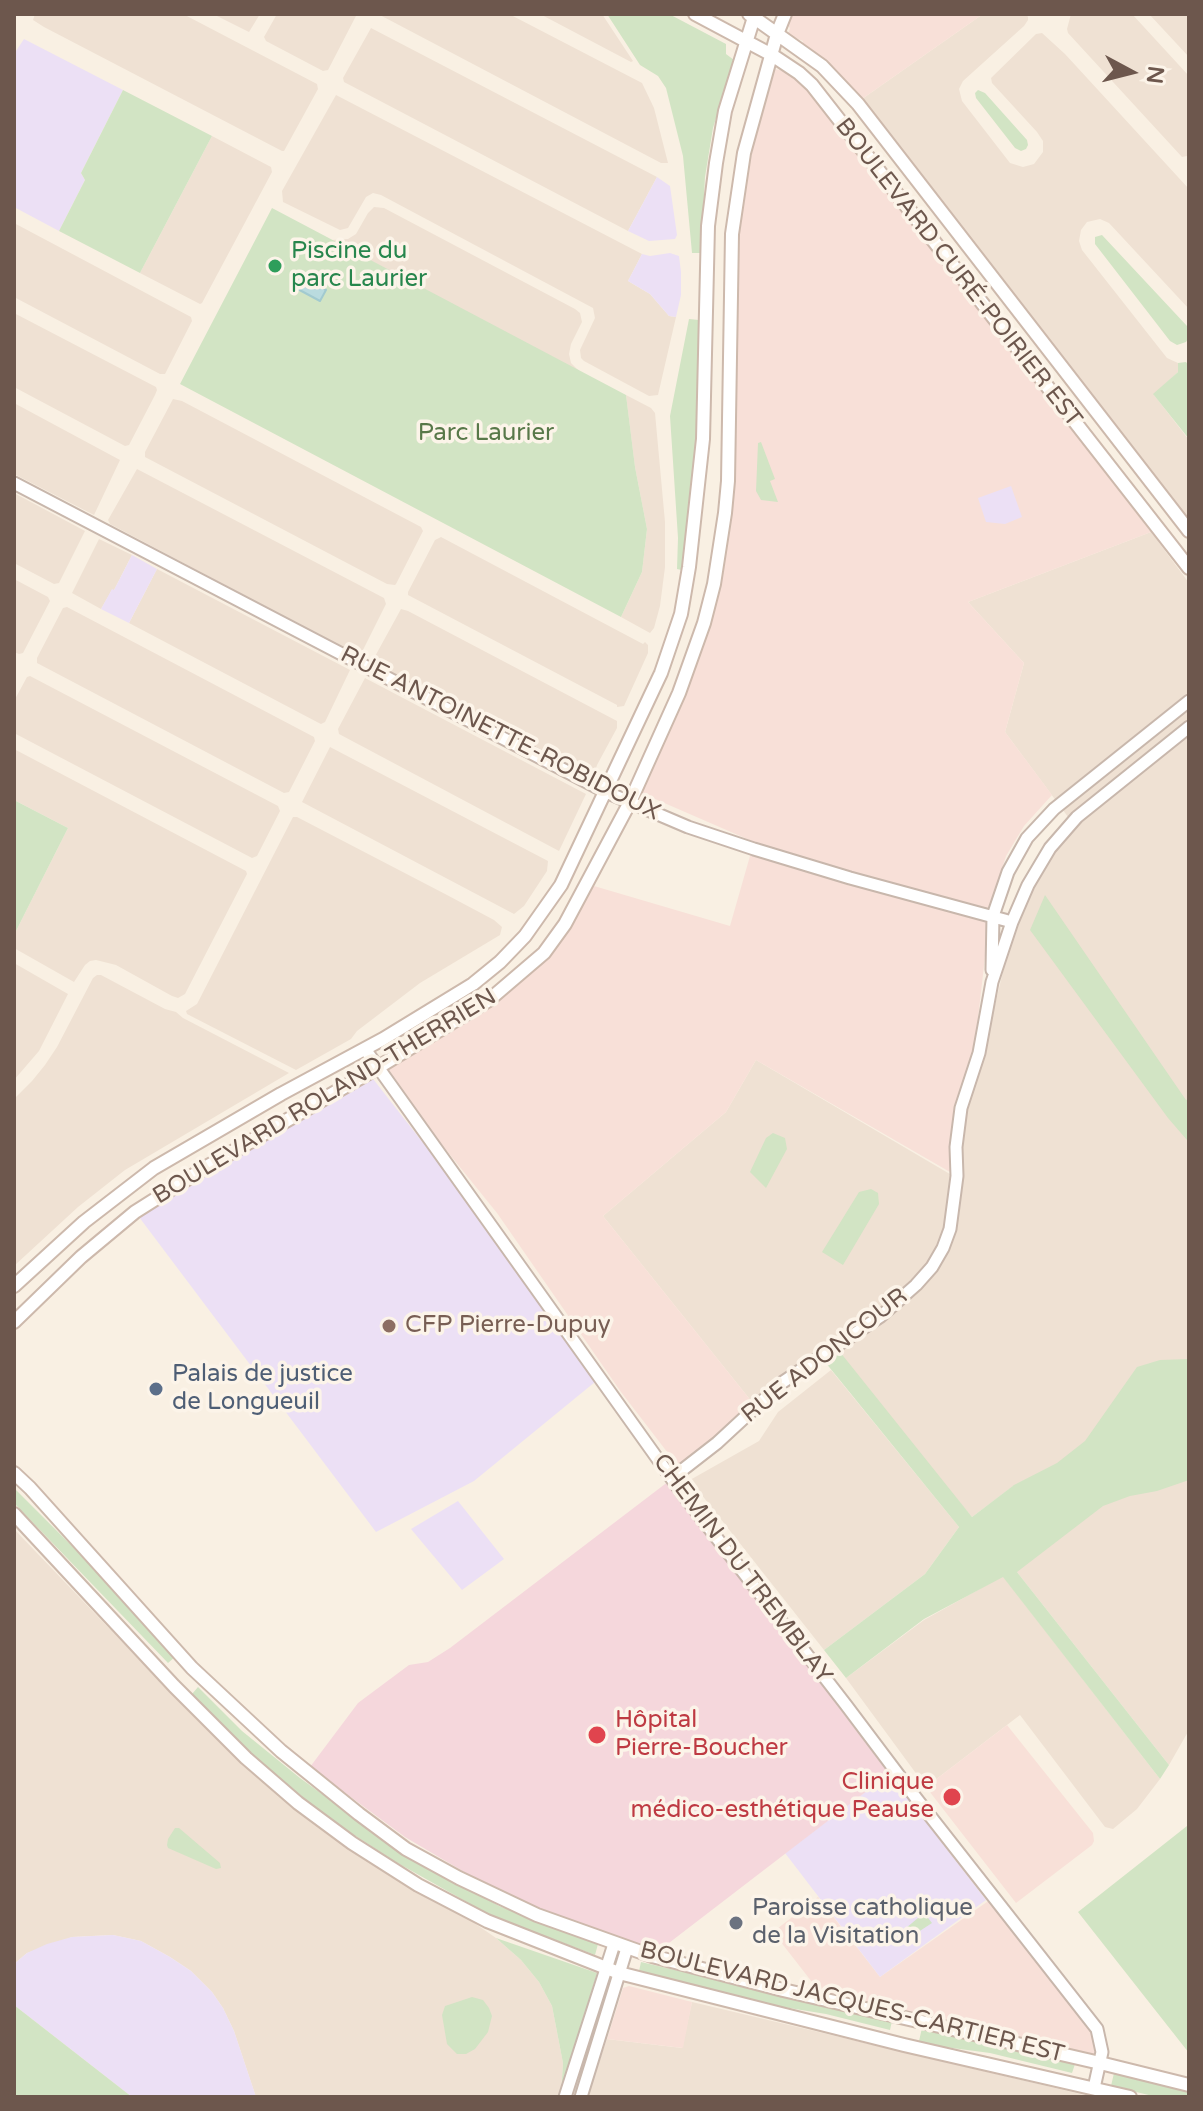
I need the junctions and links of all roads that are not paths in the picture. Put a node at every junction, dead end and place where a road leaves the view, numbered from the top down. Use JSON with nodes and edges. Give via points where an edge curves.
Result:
{"nodes":[{"id":1,"x":695,"y":14,"type":"edge"},
{"id":2,"x":785,"y":14,"type":"edge"},
{"id":3,"x":753,"y":15,"type":"edge"},
{"id":4,"x":777,"y":34,"type":"junction"},
{"id":5,"x":746,"y":42,"type":"junction"},
{"id":6,"x":772,"y":55,"type":"junction"},
{"id":7,"x":14,"y":483,"type":"edge"},
{"id":8,"x":1189,"y":531,"type":"edge"},
{"id":9,"x":1189,"y":568,"type":"edge"},
{"id":10,"x":1189,"y":701,"type":"edge"},
{"id":11,"x":1189,"y":727,"type":"edge"},
{"id":12,"x":606,"y":792,"type":"junction"},
{"id":13,"x":630,"y":802,"type":"junction"},
{"id":14,"x":993,"y":916,"type":"junction"},
{"id":15,"x":1012,"y":922,"type":"junction"},
{"id":16,"x":992,"y":982,"type":"junction"},
{"id":17,"x":365,"y":1049,"type":"junction"},
{"id":18,"x":377,"y":1068,"type":"junction"},
{"id":19,"x":14,"y":1286,"type":"edge"},
{"id":20,"x":14,"y":1322,"type":"edge"},
{"id":21,"x":14,"y":1473,"type":"edge"},
{"id":22,"x":672,"y":1478,"type":"junction"},
{"id":23,"x":14,"y":1514,"type":"edge"},
{"id":24,"x":614,"y":1944,"type":"junction"},
{"id":25,"x":627,"y":1948,"type":"junction"},
{"id":26,"x":606,"y":1969,"type":"junction"},
{"id":27,"x":619,"y":1973,"type":"junction"},
{"id":28,"x":1100,"y":2063,"type":"junction"},
{"id":29,"x":1189,"y":2085,"type":"edge"},
{"id":30,"x":1094,"y":2088,"type":"junction"},
{"id":31,"x":565,"y":2097,"type":"edge"},
{"id":32,"x":581,"y":2097,"type":"edge"},
{"id":33,"x":1130,"y":2097,"type":"edge"}],
"edges":[{"from":1,"to":5,"type":"main road","name":"BOULEVARD CURÉ-POIRIER EST"},
{"from":2,"to":4,"type":"main road","name":"BOULEVARD ROLAND-THERRIEN"},
{"from":3,"to":4,"type":"main road","name":"BOULEVARD CURÉ-POIRIER EST"},
{"from":3,"to":5,"type":"main road","name":"BOULEVARD ROLAND-THERRIEN"},
{"from":4,"to":6,"type":"main road","name":"BOULEVARD ROLAND-THERRIEN"},
{"from":4,"to":8,"type":"main road","name":"BOULEVARD CURÉ-POIRIER EST","via":[[822,66],[858,104]]},
{"from":5,"to":6,"type":"main road","name":"BOULEVARD CURÉ-POIRIER EST"},
{"from":5,"to":12,"type":"main road","name":"BOULEVARD ROLAND-THERRIEN","via":[[725,111],[708,226],[703,439],[687,582],[661,673]]},
{"from":6,"to":9,"type":"main road","name":"BOULEVARD CURÉ-POIRIER EST","via":[[812,85]]},
{"from":6,"to":13,"type":"main road","name":"BOULEVARD ROLAND-THERRIEN","via":[[744,153],[732,234],[728,481],[714,584],[693,659]]},
{"from":7,"to":12,"type":"street","name":"RUE ANTOINETTE-ROBIDOUX"},
{"from":10,"to":14,"type":"street","name":"RUE ADONCOUR","via":[[1054,809],[1027,838]]},
{"from":11,"to":15,"type":"street","name":"RUE ADONCOUR","via":[[1077,817],[1050,848]]},
{"from":12,"to":13,"type":"street","name":"RUE ANTOINETTE-ROBIDOUX"},
{"from":12,"to":17,"type":"main road","name":"BOULEVARD ROLAND-THERRIEN","via":[[561,885],[517,944],[473,984]]},
{"from":13,"to":14,"type":"street","name":"RUE ANTOINETTE-ROBIDOUX","via":[[754,849]]},
{"from":13,"to":18,"type":"main road","name":"BOULEVARD ROLAND-THERRIEN","via":[[544,953],[489,1000]]},
{"from":14,"to":15,"type":"street","name":"RUE ANTOINETTE-ROBIDOUX"},
{"from":14,"to":16,"type":"street","name":"RUE ADONCOUR"},
{"from":15,"to":16,"type":"street","name":"RUE ADONCOUR"},
{"from":16,"to":22,"type":"street","name":"RUE ADONCOUR","via":[[979,1053],[961,1108],[950,1229],[932,1267],[881,1316],[783,1382]]},
{"from":17,"to":18,"type":"street","name":"CHEMIN DU TREMBLAY"},
{"from":17,"to":19,"type":"main road","name":"BOULEVARD ROLAND-THERRIEN","via":[[154,1168]]},
{"from":18,"to":20,"type":"main road","name":"BOULEVARD ROLAND-THERRIEN","via":[[135,1212]]},
{"from":18,"to":22,"type":"street","name":"CHEMIN DU TREMBLAY"},
{"from":21,"to":24,"type":"main road","name":"BOULEVARD JACQUES-CARTIER EST","via":[[192,1668],[359,1814],[406,1849],[459,1878]]},
{"from":22,"to":28,"type":"street","name":"CHEMIN DU TREMBLAY","via":[[1097,2029]]},
{"from":23,"to":26,"type":"main road","name":"BOULEVARD JACQUES-CARTIER EST","via":[[235,1748],[298,1803],[418,1885],[487,1921]]},
{"from":24,"to":25,"type":"main road","name":"BOULEVARD JACQUES-CARTIER EST"},
{"from":24,"to":26,"type":"street"},
{"from":25,"to":27,"type":"street"},
{"from":25,"to":28,"type":"main road","name":"BOULEVARD JACQUES-CARTIER EST"},
{"from":26,"to":27,"type":"main road","name":"BOULEVARD JACQUES-CARTIER EST"},
{"from":26,"to":31,"type":"street"},
{"from":27,"to":30,"type":"main road","name":"BOULEVARD JACQUES-CARTIER EST"},
{"from":27,"to":32,"type":"street"},
{"from":28,"to":29,"type":"main road","name":"BOULEVARD JACQUES-CARTIER EST"},
{"from":28,"to":30,"type":"street","name":"CHEMIN DU TREMBLAY"},
{"from":30,"to":33,"type":"main road","name":"BOULEVARD JACQUES-CARTIER EST"}]}
